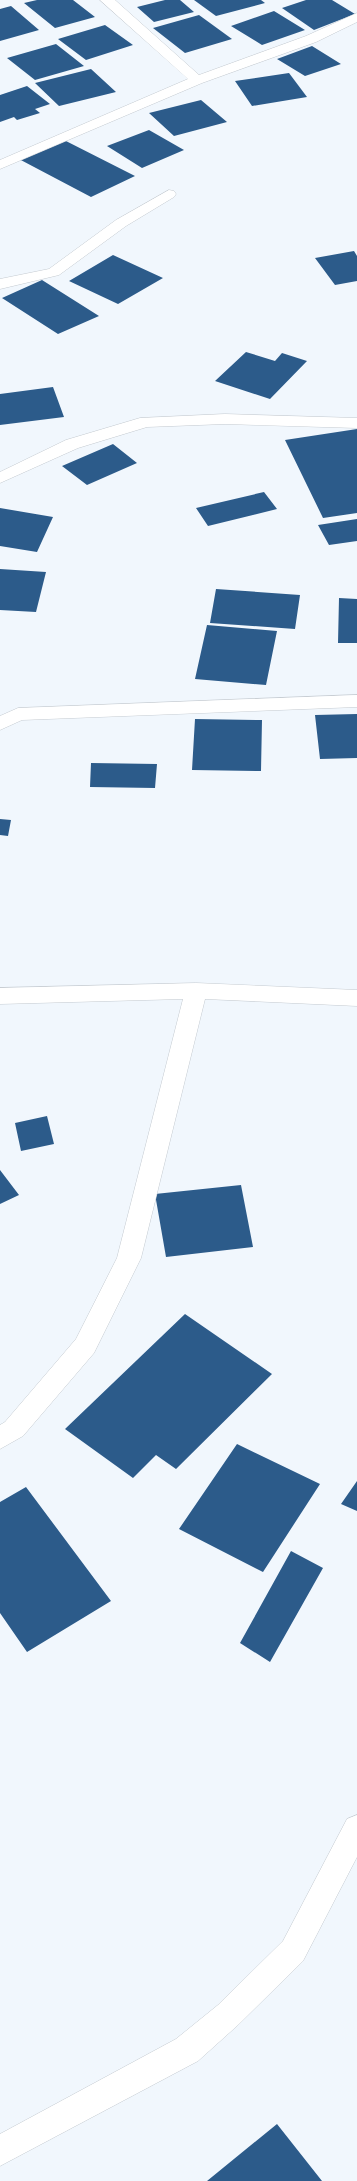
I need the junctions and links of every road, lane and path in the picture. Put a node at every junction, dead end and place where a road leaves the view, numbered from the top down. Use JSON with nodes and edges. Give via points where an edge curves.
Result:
{"nodes":[{"id":1,"x":106,"y":0,"type":"edge"},
{"id":2,"x":357,"y":17,"type":"edge"},
{"id":3,"x":196,"y":80,"type":"junction"},
{"id":4,"x":0,"y":165,"type":"edge"},
{"id":5,"x":169,"y":194,"type":"dead end"},
{"id":6,"x":0,"y":284,"type":"edge"},
{"id":7,"x":357,"y":423,"type":"edge"},
{"id":8,"x":0,"y":478,"type":"edge"},
{"id":9,"x":357,"y":701,"type":"edge"},
{"id":10,"x":0,"y":724,"type":"edge"},
{"id":11,"x":196,"y":991,"type":"junction"},
{"id":12,"x":0,"y":996,"type":"edge"},
{"id":13,"x":357,"y":998,"type":"edge"},
{"id":14,"x":0,"y":1438,"type":"edge"},
{"id":15,"x":357,"y":1828,"type":"edge"},
{"id":16,"x":0,"y":2151,"type":"edge"}],
"edges":[{"from":1,"to":3,"type":"street"},
{"from":2,"to":3,"type":"street","via":[[311,39]]},
{"from":3,"to":4,"type":"street"},
{"from":5,"to":6,"type":"street","via":[[121,223],[54,272]]},
{"from":7,"to":8,"type":"street","via":[[225,419],[146,422],[72,444]]},
{"from":9,"to":10,"type":"street","via":[[18,714]]},
{"from":11,"to":12,"type":"street"},
{"from":11,"to":13,"type":"street"},
{"from":11,"to":14,"type":"street","via":[[129,1258],[85,1346],[14,1429]]},
{"from":15,"to":16,"type":"street","via":[[293,1951],[228,2015],[187,2050]]}]}
